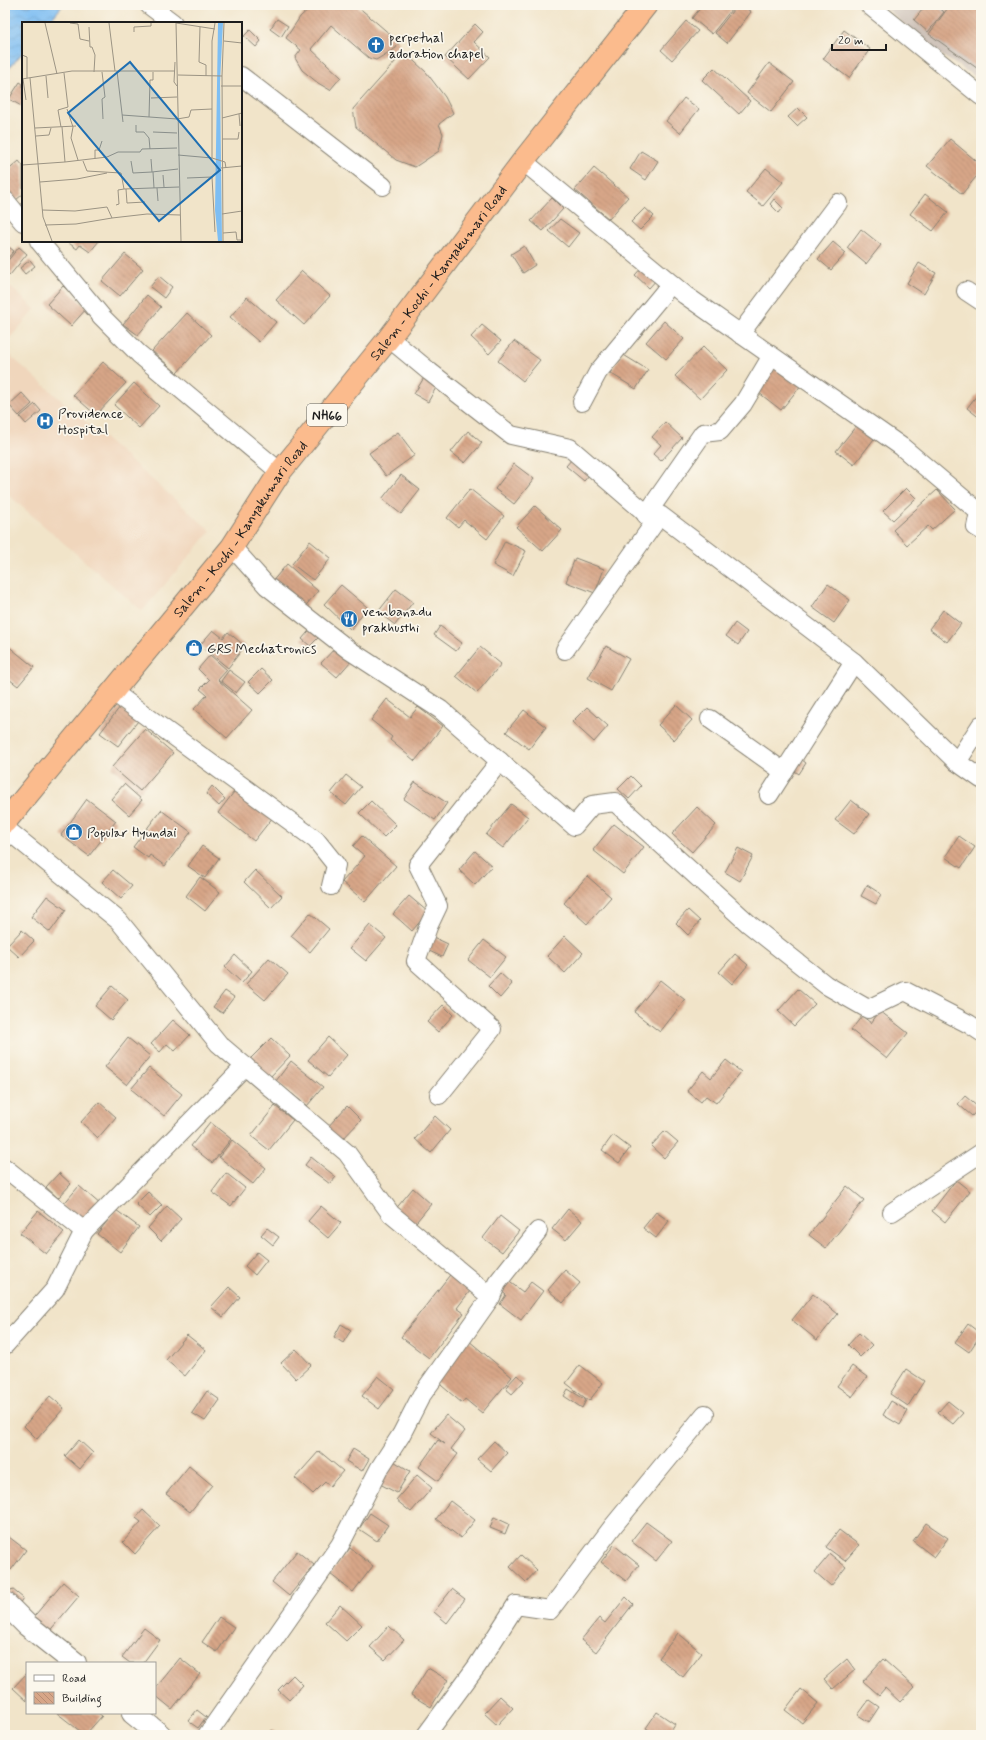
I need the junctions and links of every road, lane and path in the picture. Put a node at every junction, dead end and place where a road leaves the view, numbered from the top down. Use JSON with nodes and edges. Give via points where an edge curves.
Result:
{"nodes":[{"id":1,"x":149,"y":5,"type":"edge"},
{"id":2,"x":646,"y":5,"type":"edge"},
{"id":3,"x":869,"y":5,"type":"edge"},
{"id":4,"x":172,"y":22,"type":"edge"},
{"id":5,"x":242,"y":77,"type":"edge"},
{"id":6,"x":981,"y":96,"type":"edge"},
{"id":7,"x":523,"y":161,"type":"junction"},
{"id":8,"x":383,"y":186,"type":"dead end"},
{"id":9,"x":5,"y":200,"type":"edge"},
{"id":10,"x":838,"y":203,"type":"dead end"},
{"id":11,"x":22,"y":221,"type":"edge"},
{"id":12,"x":40,"y":242,"type":"edge"},
{"id":13,"x":672,"y":284,"type":"junction"},
{"id":14,"x":966,"y":291,"type":"dead end"},
{"id":15,"x":981,"y":301,"type":"edge"},
{"id":16,"x":740,"y":334,"type":"junction"},
{"id":17,"x":389,"y":338,"type":"junction"},
{"id":18,"x":771,"y":357,"type":"junction"},
{"id":19,"x":582,"y":402,"type":"dead end"},
{"id":20,"x":280,"y":472,"type":"junction"},
{"id":21,"x":650,"y":519,"type":"junction"},
{"id":22,"x":981,"y":530,"type":"edge"},
{"id":23,"x":232,"y":547,"type":"junction"},
{"id":24,"x":565,"y":650,"type":"dead end"},
{"id":25,"x":854,"y":662,"type":"junction"},
{"id":26,"x":112,"y":691,"type":"junction"},
{"id":27,"x":710,"y":719,"type":"dead end"},
{"id":28,"x":981,"y":725,"type":"edge"},
{"id":29,"x":500,"y":761,"type":"junction"},
{"id":30,"x":957,"y":762,"type":"junction"},
{"id":31,"x":784,"y":772,"type":"junction"},
{"id":32,"x":981,"y":779,"type":"edge"},
{"id":33,"x":769,"y":795,"type":"dead end"},
{"id":34,"x":5,"y":822,"type":"edge"},
{"id":35,"x":5,"y":828,"type":"edge"},
{"id":36,"x":331,"y":886,"type":"dead end"},
{"id":37,"x":981,"y":1032,"type":"edge"},
{"id":38,"x":245,"y":1066,"type":"junction"},
{"id":39,"x":439,"y":1095,"type":"dead end"},
{"id":40,"x":981,"y":1153,"type":"edge"},
{"id":41,"x":5,"y":1168,"type":"edge"},
{"id":42,"x":892,"y":1212,"type":"dead end"},
{"id":43,"x":84,"y":1230,"type":"junction"},
{"id":44,"x":538,"y":1231,"type":"dead end"},
{"id":45,"x":491,"y":1297,"type":"junction"},
{"id":46,"x":5,"y":1345,"type":"edge"},
{"id":47,"x":705,"y":1414,"type":"dead end"},
{"id":48,"x":5,"y":1604,"type":"edge"},
{"id":49,"x":74,"y":1662,"type":"edge"},
{"id":50,"x":134,"y":1714,"type":"edge"},
{"id":51,"x":160,"y":1735,"type":"edge"},
{"id":52,"x":207,"y":1735,"type":"edge"},
{"id":53,"x":426,"y":1735,"type":"edge"}],
"edges":[{"from":1,"to":4,"type":"street"},
{"from":2,"to":7,"type":"highway","name":"Salem - Kochi - Kanyakumari Road","number":"NH66"},
{"from":3,"to":6,"type":"street"},
{"from":5,"to":8,"type":"street"},
{"from":7,"to":13,"type":"street"},
{"from":7,"to":17,"type":"highway","name":"Salem - Kochi - Kanyakumari Road","number":"NH66"},
{"from":9,"to":11,"type":"street"},
{"from":10,"to":16,"type":"street"},
{"from":12,"to":20,"type":"street","via":[[102,317],[139,354]]},
{"from":13,"to":16,"type":"street"},
{"from":13,"to":19,"type":"street","via":[[598,372]]},
{"from":14,"to":15,"type":"street"},
{"from":16,"to":18,"type":"street"},
{"from":17,"to":20,"type":"highway","name":"Salem - Kochi - Kanyakumari Road","number":"NH66"},
{"from":17,"to":21,"type":"street","via":[[511,435],[570,448]]},
{"from":18,"to":21,"type":"street","via":[[743,404],[720,431],[703,433]]},
{"from":18,"to":22,"type":"street","via":[[908,452],[979,512],[976,527]]},
{"from":20,"to":23,"type":"highway","name":"Salem - Kochi - Kanyakumari Road","number":"NH66"},
{"from":21,"to":24,"type":"street"},
{"from":21,"to":25,"type":"street","via":[[660,515]]},
{"from":23,"to":26,"type":"highway","name":"Salem - Kochi - Kanyakumari Road","number":"NH66"},
{"from":23,"to":29,"type":"street","via":[[267,586],[349,650],[441,710]]},
{"from":25,"to":30,"type":"street"},
{"from":25,"to":31,"type":"street"},
{"from":26,"to":34,"type":"highway","name":"Salem - Kochi - Kanyakumari Road","number":"NH66"},
{"from":26,"to":36,"type":"street","via":[[316,840],[336,865]]},
{"from":27,"to":31,"type":"street"},
{"from":28,"to":30,"type":"street"},
{"from":29,"to":37,"type":"street","via":[[574,826],[592,805],[615,802],[748,924],[826,986],[868,1009],[905,991]]},
{"from":29,"to":39,"type":"street","via":[[418,865],[438,906],[416,961],[492,1029]]},
{"from":30,"to":32,"type":"street"},
{"from":31,"to":33,"type":"street"},
{"from":35,"to":38,"type":"street","via":[[120,921],[219,1044]]},
{"from":38,"to":43,"type":"street"},
{"from":38,"to":45,"type":"street","via":[[347,1153],[391,1214]]},
{"from":40,"to":42,"type":"street"},
{"from":41,"to":43,"type":"street"},
{"from":43,"to":46,"type":"street","via":[[55,1289]]},
{"from":44,"to":45,"type":"street","via":[[497,1283]]},
{"from":45,"to":52,"type":"street","via":[[421,1396],[401,1435],[379,1469],[340,1545]]},
{"from":47,"to":53,"type":"street","via":[[614,1525],[550,1610],[516,1605],[477,1666]]},
{"from":48,"to":49,"type":"street"},
{"from":50,"to":51,"type":"street"}]}
